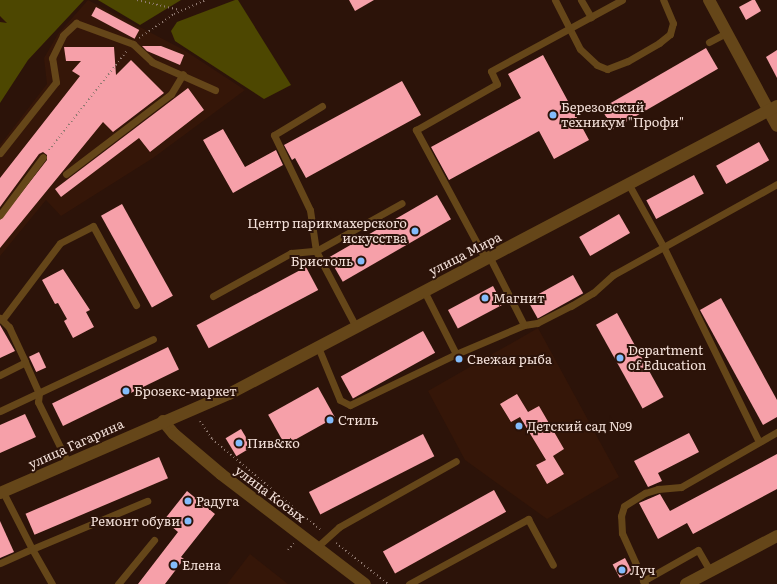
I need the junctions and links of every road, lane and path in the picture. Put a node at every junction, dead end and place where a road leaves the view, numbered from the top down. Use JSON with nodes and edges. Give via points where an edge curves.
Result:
{"nodes":[{"id":1,"x":137,"y":0,"type":"edge"},
{"id":2,"x":206,"y":0,"type":"edge"},
{"id":3,"x":555,"y":0,"type":"edge"},
{"id":4,"x":581,"y":0,"type":"edge"},
{"id":5,"x":622,"y":0,"type":"edge"},
{"id":6,"x":663,"y":0,"type":"edge"},
{"id":7,"x":709,"y":0,"type":"edge"},
{"id":8,"x":181,"y":10,"type":"junction"},
{"id":9,"x":591,"y":17,"type":"junction"},
{"id":10,"x":570,"y":29,"type":"junction"},
{"id":11,"x":726,"y":33,"type":"junction"},
{"id":12,"x":709,"y":42,"type":"dead end"},
{"id":13,"x":133,"y":44,"type":"junction"},
{"id":14,"x":183,"y":74,"type":"junction"},
{"id":15,"x":215,"y":90,"type":"dead end"},
{"id":16,"x":322,"y":106,"type":"dead end"},
{"id":17,"x":773,"y":108,"type":"edge"},
{"id":18,"x":777,"y":126,"type":"edge"},
{"id":19,"x":0,"y":153,"type":"edge"},
{"id":20,"x":43,"y":157,"type":"joint"},
{"id":21,"x":66,"y":174,"type":"dead end"},
{"id":22,"x":777,"y":184,"type":"edge"},
{"id":23,"x":629,"y":185,"type":"junction"},
{"id":24,"x":402,"y":203,"type":"dead end"},
{"id":25,"x":0,"y":215,"type":"edge"},
{"id":26,"x":664,"y":248,"type":"junction"},
{"id":27,"x":316,"y":251,"type":"junction"},
{"id":28,"x":488,"y":259,"type":"junction"},
{"id":29,"x":424,"y":291,"type":"junction"},
{"id":30,"x":213,"y":296,"type":"dead end"},
{"id":31,"x":136,"y":305,"type":"dead end"},
{"id":32,"x":1,"y":319,"type":"edge"},
{"id":33,"x":524,"y":325,"type":"junction"},
{"id":34,"x":356,"y":327,"type":"junction"},
{"id":35,"x":154,"y":340,"type":"dead end"},
{"id":36,"x":318,"y":347,"type":"junction"},
{"id":37,"x":456,"y":354,"type":"junction"},
{"id":38,"x":25,"y":362,"type":"junction"},
{"id":39,"x":0,"y":375,"type":"edge"},
{"id":40,"x":39,"y":393,"type":"junction"},
{"id":41,"x":0,"y":411,"type":"edge"},
{"id":42,"x":163,"y":421,"type":"junction"},
{"id":43,"x":200,"y":421,"type":"dead end"},
{"id":44,"x":777,"y":432,"type":"edge"},
{"id":45,"x":759,"y":442,"type":"junction"},
{"id":46,"x":456,"y":461,"type":"dead end"},
{"id":47,"x":68,"y":463,"type":"junction"},
{"id":48,"x":1,"y":493,"type":"edge"},
{"id":49,"x":147,"y":501,"type":"dead end"},
{"id":50,"x":328,"y":536,"type":"junction"},
{"id":51,"x":777,"y":536,"type":"edge"},
{"id":52,"x":154,"y":540,"type":"dead end"},
{"id":53,"x":317,"y":547,"type":"junction"},
{"id":54,"x":32,"y":548,"type":"junction"},
{"id":55,"x":0,"y":563,"type":"edge"},
{"id":56,"x":553,"y":565,"type":"dead end"},
{"id":57,"x":710,"y":571,"type":"junction"},
{"id":58,"x":644,"y":582,"type":"edge"},
{"id":59,"x":52,"y":584,"type":"edge"},
{"id":60,"x":118,"y":584,"type":"edge"},
{"id":61,"x":365,"y":584,"type":"edge"},
{"id":62,"x":388,"y":584,"type":"edge"},
{"id":63,"x":409,"y":584,"type":"edge"},
{"id":64,"x":686,"y":584,"type":"edge"}],
"edges":[{"from":1,"to":8,"type":"path"},
{"from":2,"to":8,"type":"path"},
{"from":3,"to":10,"type":"lane"},
{"from":4,"to":9,"type":"lane"},
{"from":5,"to":9,"type":"lane"},
{"from":6,"to":10,"type":"lane","via":[[673,24],[670,34],[659,43],[607,69],[588,58]]},
{"from":7,"to":11,"type":"street"},
{"from":8,"to":13,"type":"path"},
{"from":9,"to":10,"type":"lane"},
{"from":10,"to":28,"type":"lane","via":[[491,71],[498,84],[416,130]]},
{"from":11,"to":12,"type":"lane"},
{"from":11,"to":17,"type":"street"},
{"from":13,"to":14,"type":"lane","via":[[152,62]]},
{"from":13,"to":19,"type":"lane","via":[[82,24],[72,26],[63,35],[52,58],[56,82]]},
{"from":13,"to":20,"type":"path"},
{"from":14,"to":15,"type":"lane"},
{"from":14,"to":21,"type":"lane","via":[[171,94]]},
{"from":16,"to":27,"type":"lane","via":[[274,135],[310,210]]},
{"from":17,"to":18,"type":"street"},
{"from":17,"to":23,"type":"street","name":"улица Мира"},
{"from":20,"to":25,"type":"lane"},
{"from":22,"to":26,"type":"lane"},
{"from":23,"to":26,"type":"lane"},
{"from":23,"to":28,"type":"street","name":"улица Мира"},
{"from":24,"to":27,"type":"lane"},
{"from":26,"to":33,"type":"lane","via":[[613,275],[593,293],[571,306],[537,323]]},
{"from":26,"to":45,"type":"lane"},
{"from":27,"to":30,"type":"lane","via":[[291,253]]},
{"from":27,"to":34,"type":"lane"},
{"from":28,"to":29,"type":"street","name":"улица Мира"},
{"from":28,"to":33,"type":"lane"},
{"from":29,"to":34,"type":"street","name":"улица Мира"},
{"from":29,"to":37,"type":"lane"},
{"from":31,"to":32,"type":"lane","via":[[93,226],[60,243]]},
{"from":32,"to":38,"type":"lane","via":[[9,327]]},
{"from":33,"to":37,"type":"lane"},
{"from":34,"to":36,"type":"street","name":"улица Мира"},
{"from":35,"to":40,"type":"lane"},
{"from":36,"to":37,"type":"lane","via":[[340,400],[350,405]]},
{"from":36,"to":42,"type":"street","name":"улица Мира","via":[[229,394]]},
{"from":38,"to":39,"type":"lane"},
{"from":38,"to":40,"type":"lane"},
{"from":40,"to":41,"type":"lane"},
{"from":40,"to":47,"type":"lane","via":[[38,402]]},
{"from":42,"to":47,"type":"street","name":"улица Гагарина"},
{"from":42,"to":53,"type":"street","name":"улица Косых","via":[[198,455]]},
{"from":43,"to":50,"type":"path","via":[[212,439]]},
{"from":44,"to":45,"type":"lane"},
{"from":45,"to":58,"type":"lane","via":[[681,487],[645,493],[624,506],[621,516],[622,533]]},
{"from":46,"to":50,"type":"lane","via":[[339,527]]},
{"from":47,"to":48,"type":"street","name":"улица Гагарина"},
{"from":48,"to":54,"type":"lane"},
{"from":49,"to":54,"type":"lane"},
{"from":50,"to":53,"type":"lane"},
{"from":50,"to":62,"type":"path"},
{"from":51,"to":57,"type":"street"},
{"from":52,"to":60,"type":"lane"},
{"from":53,"to":61,"type":"street","name":"улица Косых"},
{"from":54,"to":55,"type":"lane"},
{"from":54,"to":59,"type":"lane"},
{"from":56,"to":63,"type":"lane","via":[[528,519]]},
{"from":57,"to":58,"type":"lane","via":[[698,550]]},
{"from":57,"to":64,"type":"street"}]}
